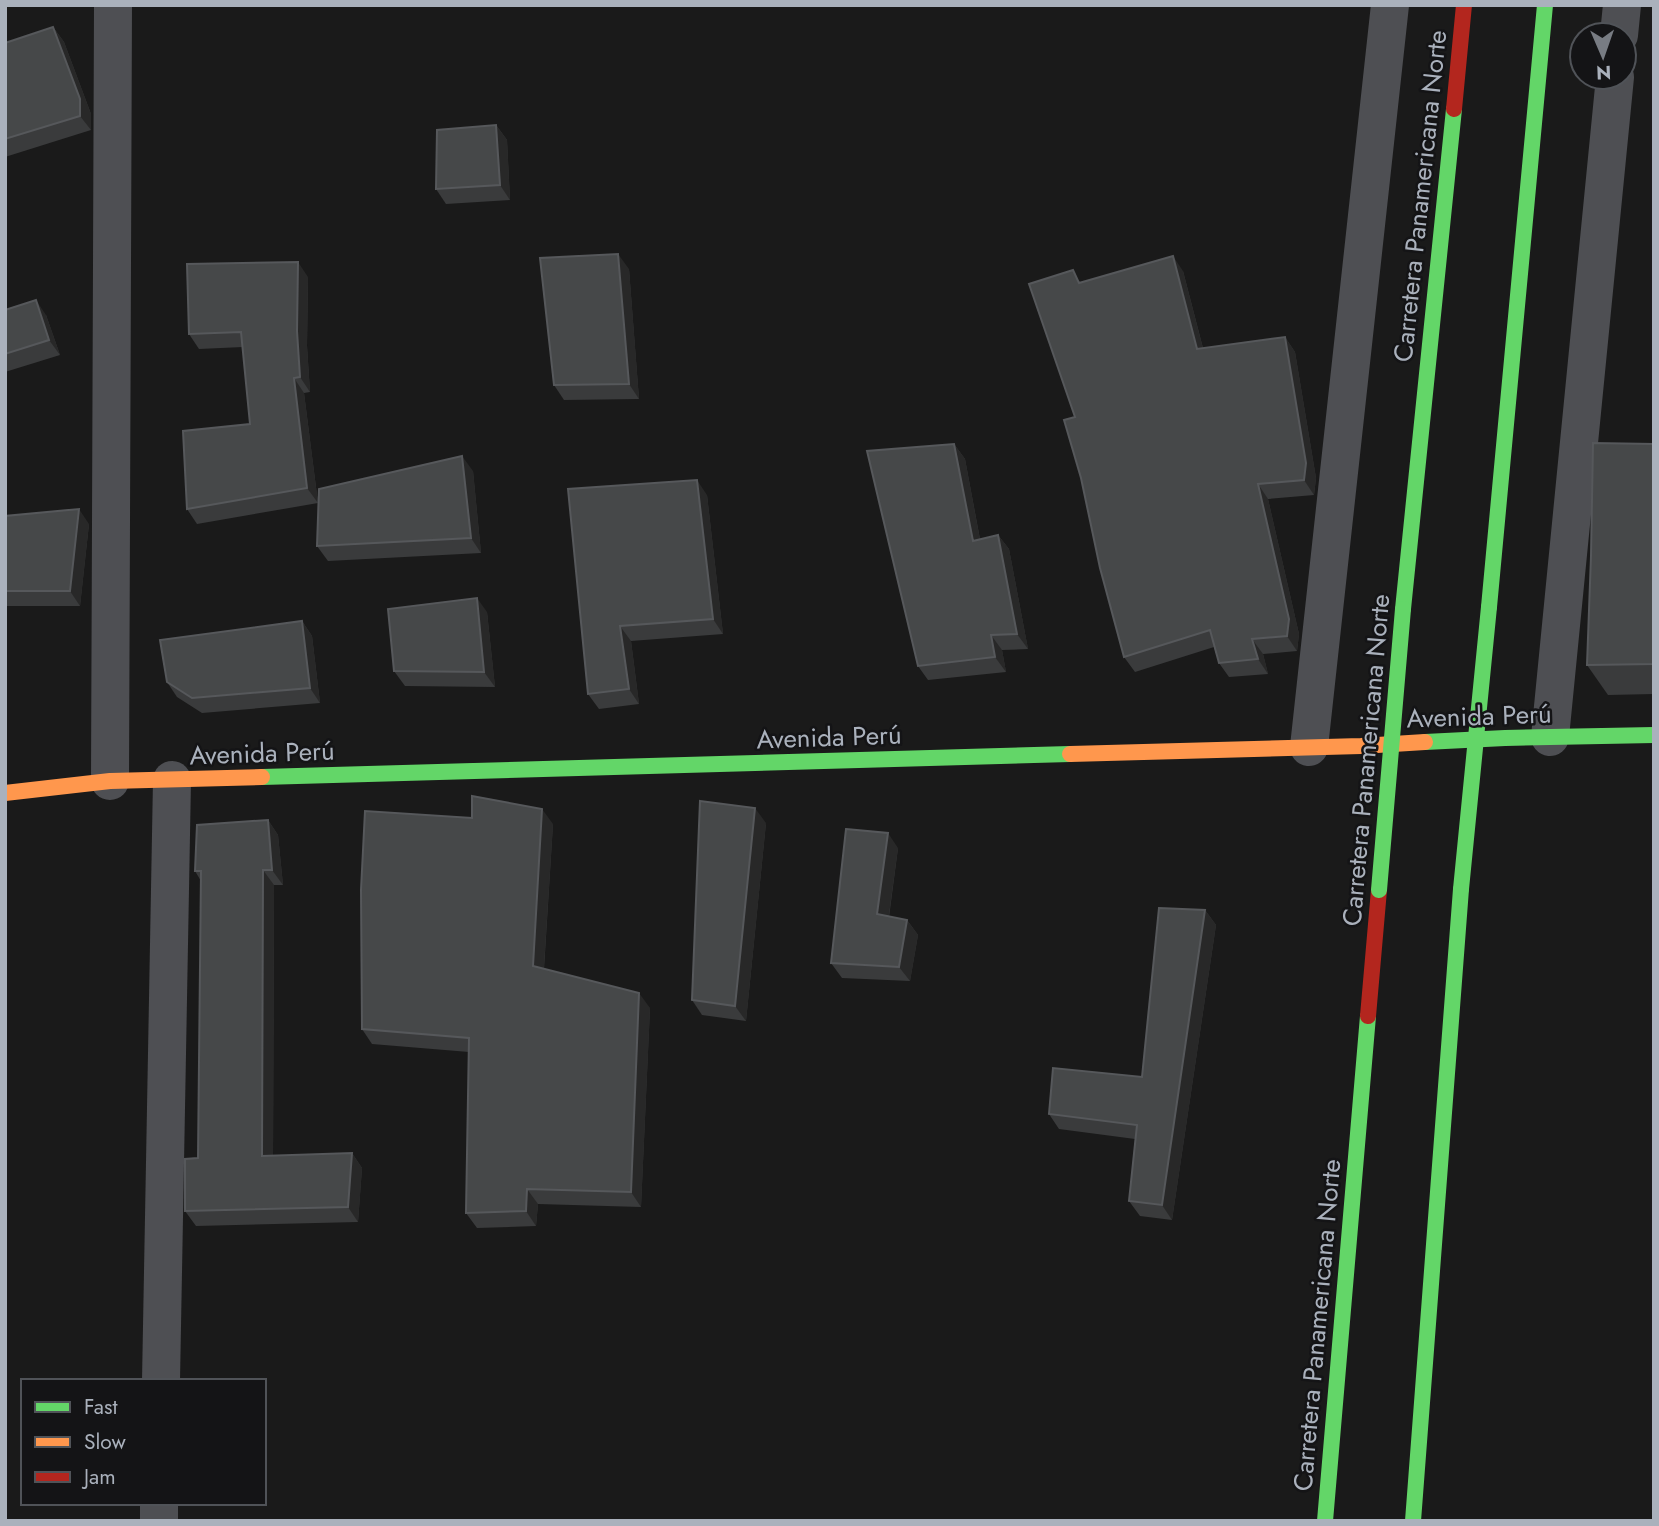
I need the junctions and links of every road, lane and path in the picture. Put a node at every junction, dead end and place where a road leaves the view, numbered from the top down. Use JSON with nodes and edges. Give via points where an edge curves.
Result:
{"nodes":[{"id":1,"x":113,"y":5,"type":"edge"},
{"id":2,"x":1391,"y":5,"type":"edge"},
{"id":3,"x":1464,"y":5,"type":"edge"},
{"id":4,"x":1545,"y":5,"type":"edge"},
{"id":5,"x":1614,"y":91,"type":"edge"},
{"id":6,"x":1654,"y":735,"type":"edge"},
{"id":7,"x":1550,"y":737,"type":"junction"},
{"id":8,"x":1309,"y":747,"type":"junction"},
{"id":9,"x":172,"y":780,"type":"junction"},
{"id":10,"x":110,"y":781,"type":"junction"},
{"id":11,"x":5,"y":793,"type":"edge"},
{"id":12,"x":161,"y":1379,"type":"edge"},
{"id":13,"x":1325,"y":1521,"type":"edge"},
{"id":14,"x":1413,"y":1521,"type":"edge"}],
"edges":[{"from":1,"to":10,"type":"street"},
{"from":2,"to":8,"type":"street"},
{"from":3,"to":13,"type":"main road","name":"Carretera Panamericana Norte","bridge":true,"via":[[1403,609]]},
{"from":4,"to":14,"type":"main road","bridge":true,"via":[[1461,889]]},
{"from":5,"to":7,"type":"street"},
{"from":6,"to":7,"type":"main road","name":"Avenida Perú"},
{"from":7,"to":8,"type":"main road","name":"Avenida Perú"},
{"from":8,"to":9,"type":"main road","name":"Avenida Perú"},
{"from":9,"to":10,"type":"main road","name":"Avenida Perú"},
{"from":9,"to":12,"type":"street"},
{"from":10,"to":11,"type":"main road","name":"Avenida Perú"}]}
